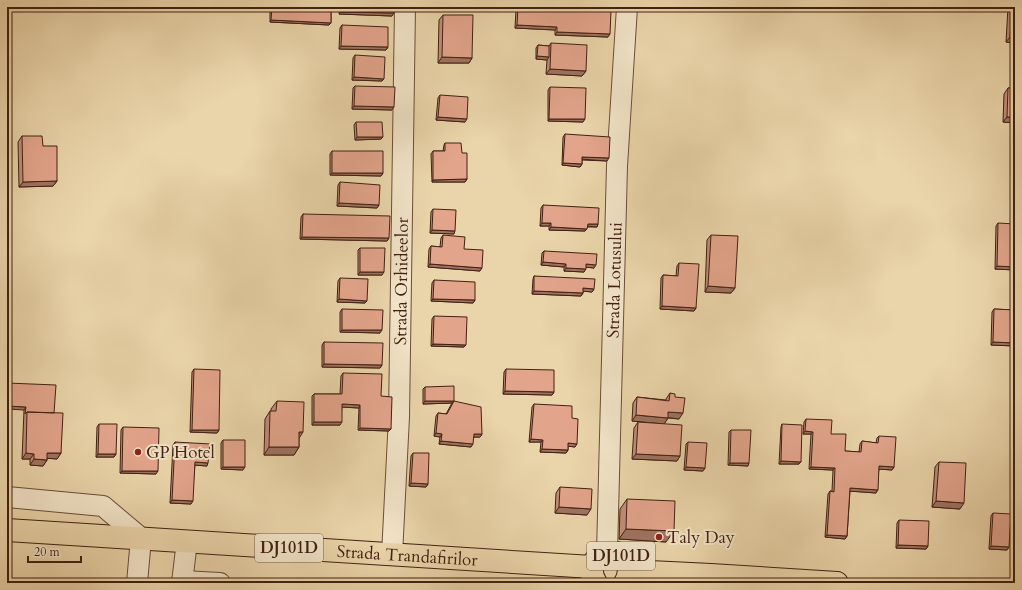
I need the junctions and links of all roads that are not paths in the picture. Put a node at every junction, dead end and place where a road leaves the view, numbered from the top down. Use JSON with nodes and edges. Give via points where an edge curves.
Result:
{"nodes":[{"id":1,"x":405,"y":7,"type":"edge"},
{"id":2,"x":627,"y":7,"type":"edge"},
{"id":3,"x":7,"y":497,"type":"edge"},
{"id":4,"x":7,"y":530,"type":"edge"},
{"id":5,"x":141,"y":538,"type":"junction"},
{"id":6,"x":187,"y":541,"type":"junction"},
{"id":7,"x":392,"y":555,"type":"junction"},
{"id":8,"x":598,"y":567,"type":"edge"},
{"id":9,"x":627,"y":577,"type":"edge"},
{"id":10,"x":182,"y":582,"type":"edge"},
{"id":11,"x":814,"y":582,"type":"edge"},
{"id":12,"x":137,"y":583,"type":"edge"},
{"id":13,"x":220,"y":583,"type":"edge"},
{"id":14,"x":837,"y":583,"type":"edge"}],
"edges":[{"from":1,"to":7,"type":"street","name":"Strada Orhideelor","via":[[399,417]]},
{"from":2,"to":8,"type":"street","name":"Strada Lotusului"},
{"from":3,"to":5,"type":"street","via":[[103,506]]},
{"from":4,"to":5,"type":"main road","name":"Strada Trandafirilor","number":"DJ101D"},
{"from":5,"to":6,"type":"main road","name":"Strada Trandafirilor","number":"DJ101D"},
{"from":5,"to":12,"type":"street"},
{"from":6,"to":7,"type":"main road","name":"Strada Trandafirilor","number":"DJ101D"},
{"from":6,"to":10,"type":"street"},
{"from":7,"to":8,"type":"main road","name":"Strada Trandafirilor","number":"DJ101D"},
{"from":8,"to":9,"type":"main road","number":"DJ101D","via":[[612,552],[626,560]]},
{"from":9,"to":11,"type":"main road","number":"DJ101D","via":[[711,575]]},
{"from":10,"to":13,"type":"street"},
{"from":11,"to":14,"type":"main road","number":"DJ101D"}]}
